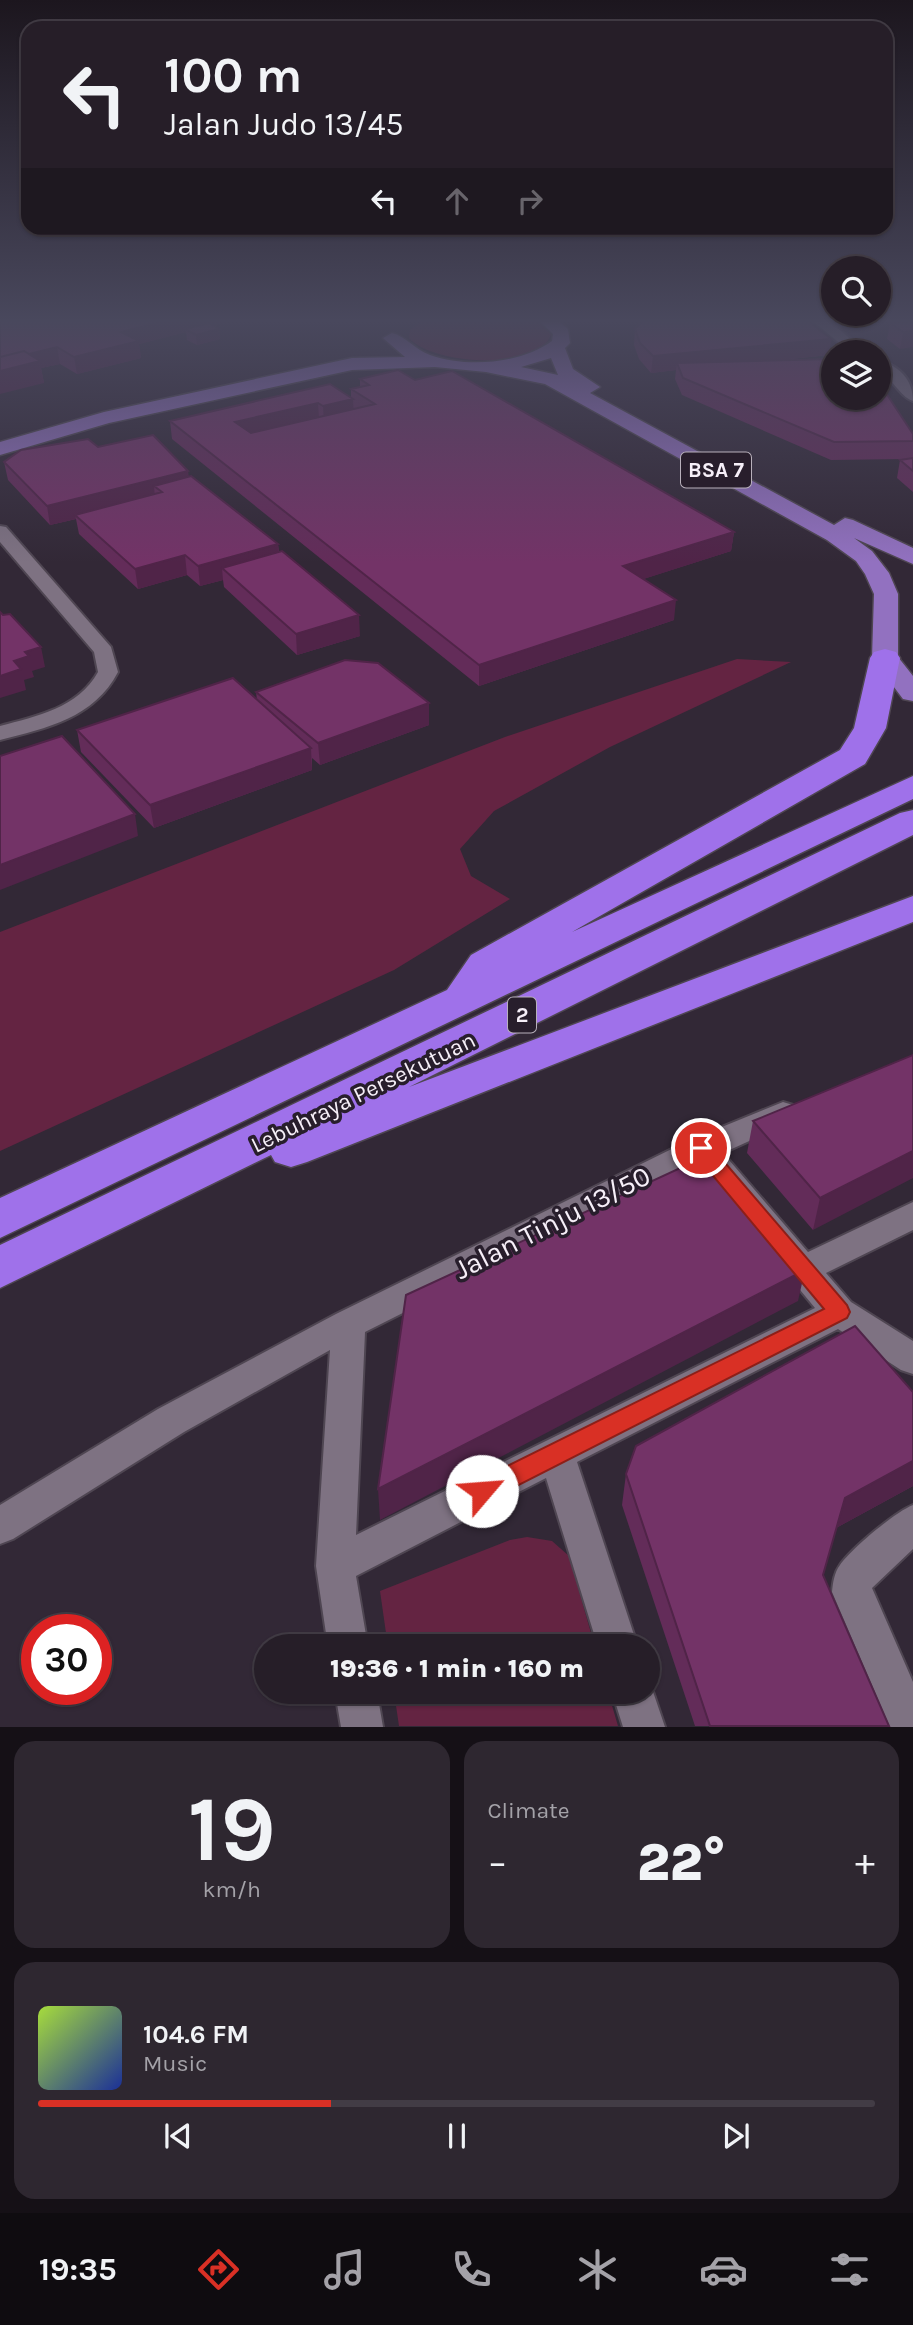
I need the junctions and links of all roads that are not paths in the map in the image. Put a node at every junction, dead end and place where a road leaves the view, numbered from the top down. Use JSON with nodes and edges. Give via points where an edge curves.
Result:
{"nodes":[{"id":1,"x":141,"y":402,"type":"edge"},
{"id":2,"x":181,"y":402,"type":"edge"},
{"id":3,"x":592,"y":402,"type":"edge"},
{"id":4,"x":617,"y":402,"type":"edge"},
{"id":5,"x":0,"y":441,"type":"edge"},
{"id":6,"x":0,"y":449,"type":"edge"},
{"id":7,"x":0,"y":531,"type":"edge"},
{"id":8,"x":913,"y":557,"type":"edge"},
{"id":9,"x":913,"y":609,"type":"edge"},
{"id":10,"x":885,"y":646,"type":"junction"},
{"id":11,"x":913,"y":693,"type":"edge"},
{"id":12,"x":0,"y":733,"type":"edge"},
{"id":13,"x":913,"y":786,"type":"edge"},
{"id":14,"x":913,"y":821,"type":"edge"},
{"id":15,"x":913,"y":908,"type":"edge"},
{"id":16,"x":456,"y":1004,"type":"junction"},
{"id":17,"x":813,"y":1101,"type":"edge"},
{"id":18,"x":701,"y":1148,"type":"junction"},
{"id":19,"x":130,"y":1206,"type":"junction"},
{"id":20,"x":913,"y":1216,"type":"edge"},
{"id":21,"x":0,"y":1219,"type":"edge"},
{"id":22,"x":0,"y":1268,"type":"edge"},
{"id":23,"x":802,"y":1270,"type":"junction"},
{"id":24,"x":839,"y":1312,"type":"junction"},
{"id":25,"x":348,"y":1324,"type":"junction"},
{"id":26,"x":913,"y":1359,"type":"edge"},
{"id":27,"x":556,"y":1453,"type":"junction"},
{"id":28,"x":913,"y":1523,"type":"edge"},
{"id":29,"x":0,"y":1526,"type":"edge"},
{"id":30,"x":335,"y":1566,"type":"junction"},
{"id":31,"x":346,"y":1634,"type":"edge"},
{"id":32,"x":614,"y":1634,"type":"edge"},
{"id":33,"x":358,"y":1704,"type":"edge"},
{"id":34,"x":637,"y":1704,"type":"edge"},
{"id":35,"x":362,"y":1727,"type":"edge"},
{"id":36,"x":644,"y":1727,"type":"edge"},
{"id":37,"x":912,"y":1727,"type":"edge"}],
"edges":[{"from":1,"to":5,"type":"main road"},
{"from":2,"to":6,"type":"main road","via":[[104,418]]},
{"from":3,"to":10,"type":"main road","number":"BSA 7","via":[[835,535],[864,556],[886,594]]},
{"from":4,"to":8,"type":"main road","number":"BSA 7","via":[[873,540]]},
{"from":7,"to":12,"type":"street","via":[[104,651],[108,672],[95,694],[78,706]]},
{"from":9,"to":10,"type":"main road"},
{"from":10,"to":11,"type":"main road"},
{"from":10,"to":16,"type":"highway","via":[[870,728],[853,757],[485,964]]},
{"from":13,"to":16,"type":"highway","name":"Lebuhraya Persekutuan","number":"2"},
{"from":14,"to":19,"type":"highway","name":"Lebuhraya Persekutuan","number":"2"},
{"from":15,"to":19,"type":"highway","via":[[346,1130]]},
{"from":16,"to":21,"type":"highway","name":"Lebuhraya Persekutuan","number":"2"},
{"from":17,"to":18,"type":"street","name":"Jalan Tinju 13/50"},
{"from":18,"to":23,"type":"street"},
{"from":18,"to":25,"type":"street","name":"Jalan Tinju 13/50"},
{"from":19,"to":22,"type":"highway","name":"Lebuhraya Persekutuan","number":"2"},
{"from":20,"to":23,"type":"street"},
{"from":23,"to":24,"type":"street"},
{"from":24,"to":26,"type":"street"},
{"from":24,"to":27,"type":"street"},
{"from":25,"to":29,"type":"street","name":"Jalan Tinju 13/50","via":[[202,1402]]},
{"from":25,"to":30,"type":"street"},
{"from":27,"to":30,"type":"street"},
{"from":27,"to":32,"type":"street"},
{"from":28,"to":37,"type":"street","via":[[853,1579],[852,1592]]},
{"from":30,"to":31,"type":"street"},
{"from":33,"to":35,"type":"street"},
{"from":34,"to":36,"type":"street"}]}
